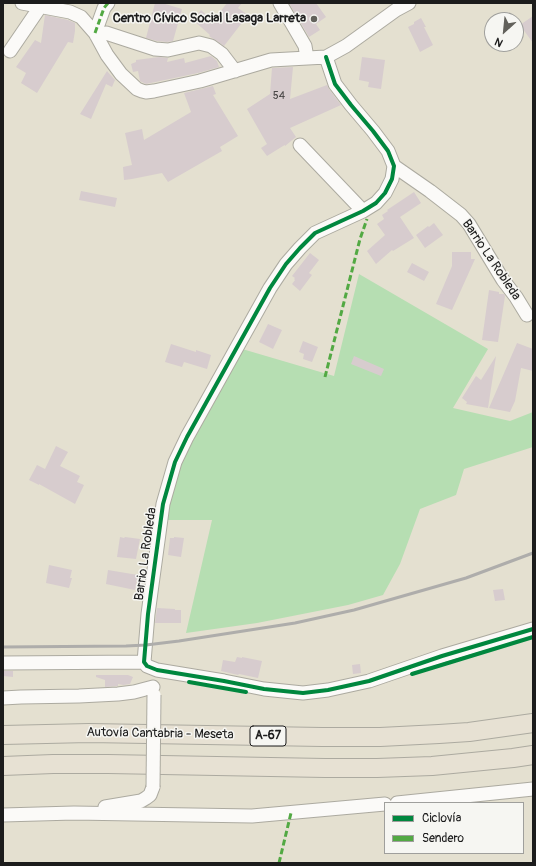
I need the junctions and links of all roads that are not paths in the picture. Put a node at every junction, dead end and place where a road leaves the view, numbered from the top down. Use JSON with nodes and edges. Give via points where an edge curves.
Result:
{"nodes":[{"id":1,"x":108,"y":3,"type":"edge"},
{"id":2,"x":280,"y":3,"type":"edge"},
{"id":3,"x":409,"y":3,"type":"edge"},
{"id":4,"x":32,"y":5,"type":"edge"},
{"id":5,"x":96,"y":34,"type":"junction"},
{"id":6,"x":10,"y":51,"type":"dead end"},
{"id":7,"x":326,"y":57,"type":"junction"},
{"id":8,"x":307,"y":58,"type":"junction"},
{"id":9,"x":235,"y":70,"type":"junction"},
{"id":10,"x":300,"y":145,"type":"dead end"},
{"id":11,"x":394,"y":166,"type":"junction"},
{"id":12,"x":363,"y":211,"type":"junction"},
{"id":13,"x":527,"y":315,"type":"dead end"},
{"id":14,"x":533,"y":629,"type":"edge"},
{"id":15,"x":144,"y":662,"type":"junction"},
{"id":16,"x":3,"y":663,"type":"edge"},
{"id":17,"x":157,"y":670,"type":"junction"},
{"id":18,"x":154,"y":691,"type":"junction"},
{"id":19,"x":3,"y":698,"type":"edge"},
{"id":20,"x":533,"y":723,"type":"edge"},
{"id":21,"x":3,"y":735,"type":"edge"},
{"id":22,"x":533,"y":755,"type":"edge"},
{"id":23,"x":3,"y":766,"type":"edge"},
{"id":24,"x":153,"y":787,"type":"junction"},
{"id":25,"x":533,"y":789,"type":"edge"},
{"id":26,"x":407,"y":802,"type":"edge"},
{"id":27,"x":384,"y":804,"type":"edge"},
{"id":28,"x":74,"y":813,"type":"junction"},
{"id":29,"x":160,"y":814,"type":"junction"},
{"id":30,"x":3,"y":815,"type":"edge"}],
"edges":[{"from":1,"to":5,"type":"street"},
{"from":2,"to":8,"type":"street","via":[[305,46]]},
{"from":3,"to":7,"type":"street"},
{"from":4,"to":5,"type":"street","via":[[70,12],[82,17]]},
{"from":4,"to":6,"type":"street"},
{"from":5,"to":9,"type":"street","via":[[106,33],[155,49],[168,50],[199,43],[211,46],[222,54]]},
{"from":5,"to":9,"type":"street","via":[[121,74],[142,91],[154,92]]},
{"from":7,"to":8,"type":"street"},
{"from":7,"to":11,"type":"street","via":[[334,84],[388,151]]},
{"from":8,"to":9,"type":"street","via":[[271,60]]},
{"from":10,"to":12,"type":"street"},
{"from":11,"to":12,"type":"street","name":"Barrio La Robleda","via":[[392,179],[385,194]]},
{"from":11,"to":13,"type":"street","name":"Barrio La Robleda","via":[[461,215]]},
{"from":12,"to":15,"type":"street","name":"Barrio La Robleda","via":[[315,233],[286,264],[270,288],[175,462],[163,504]]},
{"from":14,"to":17,"type":"street","via":[[369,681],[303,693],[264,689]]},
{"from":15,"to":16,"type":"street"},
{"from":15,"to":17,"type":"street"},
{"from":17,"to":18,"type":"street"},
{"from":18,"to":19,"type":"street"},
{"from":18,"to":24,"type":"street","bridge":true},
{"from":20,"to":21,"type":"highway","name":"Autovía Cantabria - Meseta","number":"A-67","via":[[469,732],[380,737],[89,733]]},
{"from":22,"to":23,"type":"highway","via":[[432,766],[377,768],[101,764]]},
{"from":24,"to":28,"type":"street","via":[[150,795],[141,801]]},
{"from":24,"to":29,"type":"street"},
{"from":25,"to":26,"type":"street"},
{"from":27,"to":29,"type":"street","via":[[252,816]]},
{"from":28,"to":29,"type":"street"},
{"from":28,"to":30,"type":"street"}]}
